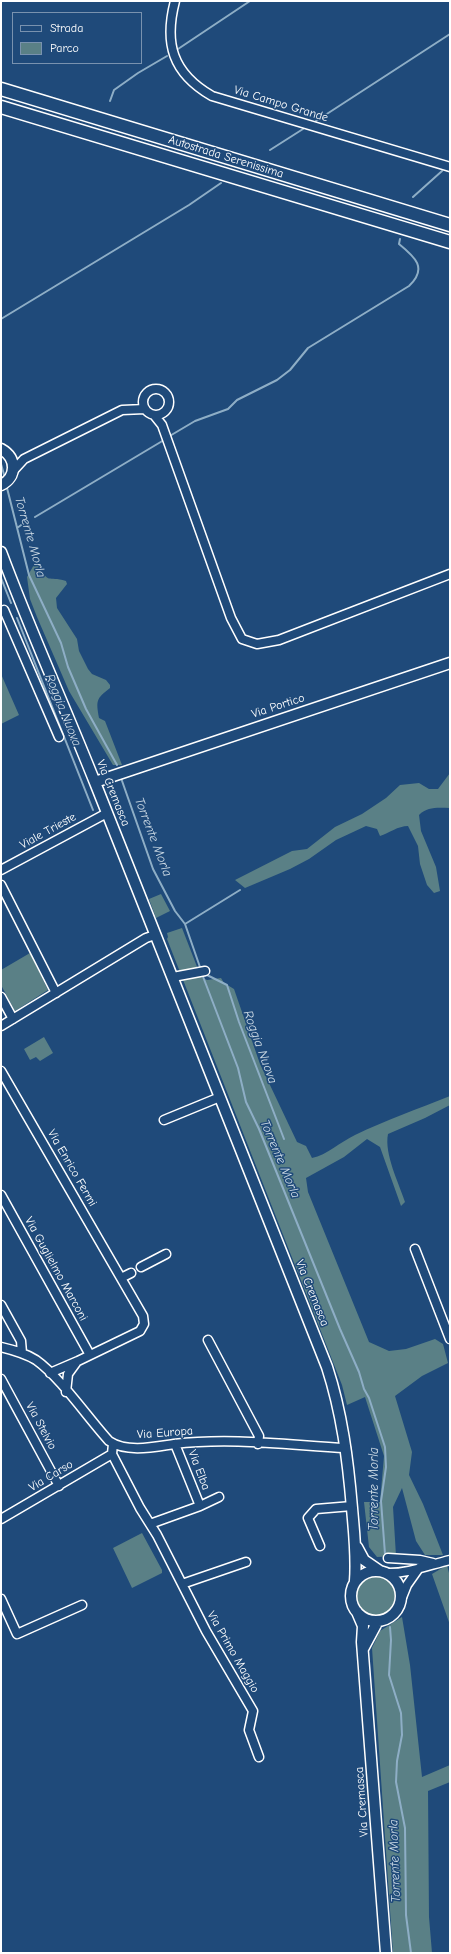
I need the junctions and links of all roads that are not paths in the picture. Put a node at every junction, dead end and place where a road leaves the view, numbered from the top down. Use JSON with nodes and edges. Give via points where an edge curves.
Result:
{"nodes":[{"id":1,"x":175,"y":1,"type":"edge"},
{"id":2,"x":1,"y":89,"type":"edge"},
{"id":3,"x":1,"y":107,"type":"edge"},
{"id":4,"x":450,"y":167,"type":"edge"},
{"id":5,"x":450,"y":225,"type":"edge"},
{"id":6,"x":450,"y":242,"type":"edge"},
{"id":7,"x":143,"y":398,"type":"junction"},
{"id":8,"x":133,"y":409,"type":"junction"},
{"id":9,"x":145,"y":409,"type":"junction"},
{"id":10,"x":164,"y":412,"type":"junction"},
{"id":11,"x":154,"y":415,"type":"junction"},
{"id":12,"x":162,"y":425,"type":"junction"},
{"id":13,"x":1,"y":449,"type":"edge"},
{"id":14,"x":11,"y":458,"type":"junction"},
{"id":15,"x":24,"y":459,"type":"junction"},
{"id":16,"x":13,"y":471,"type":"junction"},
{"id":17,"x":4,"y":484,"type":"edge"},
{"id":18,"x":1,"y":552,"type":"edge"},
{"id":19,"x":450,"y":574,"type":"edge"},
{"id":20,"x":5,"y":610,"type":"edge"},
{"id":21,"x":450,"y":663,"type":"edge"},
{"id":22,"x":59,"y":736,"type":"dead end"},
{"id":23,"x":114,"y":774,"type":"junction"},
{"id":24,"x":95,"y":782,"type":"junction"},
{"id":25,"x":103,"y":801,"type":"junction"},
{"id":26,"x":107,"y":813,"type":"junction"},
{"id":27,"x":1,"y":870,"type":"edge"},
{"id":28,"x":1,"y":885,"type":"edge"},
{"id":29,"x":156,"y":935,"type":"junction"},
{"id":30,"x":205,"y":971,"type":"dead end"},
{"id":31,"x":173,"y":976,"type":"junction"},
{"id":32,"x":56,"y":992,"type":"junction"},
{"id":33,"x":1,"y":997,"type":"edge"},
{"id":34,"x":13,"y":1019,"type":"junction"},
{"id":35,"x":1,"y":1026,"type":"edge"},
{"id":36,"x":1,"y":1071,"type":"edge"},
{"id":37,"x":220,"y":1097,"type":"junction"},
{"id":38,"x":164,"y":1120,"type":"dead end"},
{"id":39,"x":1,"y":1195,"type":"edge"},
{"id":40,"x":414,"y":1249,"type":"dead end"},
{"id":41,"x":166,"y":1254,"type":"dead end"},
{"id":42,"x":141,"y":1267,"type":"dead end"},
{"id":43,"x":130,"y":1273,"type":"dead end"},
{"id":44,"x":121,"y":1278,"type":"junction"},
{"id":45,"x":1,"y":1305,"type":"edge"},
{"id":46,"x":450,"y":1339,"type":"edge"},
{"id":47,"x":208,"y":1340,"type":"dead end"},
{"id":48,"x":1,"y":1347,"type":"edge"},
{"id":49,"x":22,"y":1353,"type":"junction"},
{"id":50,"x":90,"y":1356,"type":"junction"},
{"id":51,"x":78,"y":1361,"type":"junction"},
{"id":52,"x":50,"y":1373,"type":"junction"},
{"id":53,"x":1,"y":1379,"type":"edge"},
{"id":54,"x":66,"y":1392,"type":"junction"},
{"id":55,"x":113,"y":1444,"type":"junction"},
{"id":56,"x":176,"y":1444,"type":"junction"},
{"id":57,"x":258,"y":1444,"type":"junction"},
{"id":58,"x":346,"y":1448,"type":"junction"},
{"id":59,"x":112,"y":1454,"type":"junction"},
{"id":60,"x":59,"y":1486,"type":"junction"},
{"id":61,"x":219,"y":1496,"type":"dead end"},
{"id":62,"x":200,"y":1506,"type":"junction"},
{"id":63,"x":352,"y":1506,"type":"junction"},
{"id":64,"x":1,"y":1519,"type":"edge"},
{"id":65,"x":150,"y":1524,"type":"junction"},
{"id":66,"x":356,"y":1544,"type":"junction"},
{"id":67,"x":320,"y":1546,"type":"dead end"},
{"id":68,"x":388,"y":1558,"type":"dead end"},
{"id":69,"x":450,"y":1560,"type":"edge"},
{"id":70,"x":246,"y":1562,"type":"dead end"},
{"id":71,"x":435,"y":1563,"type":"junction"},
{"id":72,"x":419,"y":1568,"type":"junction"},
{"id":73,"x":383,"y":1572,"type":"junction"},
{"id":74,"x":355,"y":1581,"type":"junction"},
{"id":75,"x":182,"y":1584,"type":"junction"},
{"id":76,"x":1,"y":1599,"type":"edge"},
{"id":77,"x":400,"y":1600,"type":"junction"},
{"id":78,"x":82,"y":1606,"type":"dead end"},
{"id":79,"x":357,"y":1612,"type":"junction"},
{"id":80,"x":378,"y":1621,"type":"junction"},
{"id":81,"x":363,"y":1649,"type":"junction"},
{"id":82,"x":259,"y":1757,"type":"dead end"},
{"id":83,"x":386,"y":1953,"type":"edge"}],
"edges":[{"from":1,"to":4,"type":"street","name":"Via Campo Grande","via":[[169,36],[172,50],[178,66],[198,88],[212,96]]},
{"from":2,"to":5,"type":"highway","name":"Autostrada Serenissima"},
{"from":3,"to":6,"type":"highway","name":"Autostrada Serenissima"},
{"from":7,"to":8,"type":"street"},
{"from":7,"to":9,"type":"street"},
{"from":7,"to":10,"type":"street","via":[[152,389],[161,389],[169,400]]},
{"from":8,"to":9,"type":"street"},
{"from":8,"to":15,"type":"street","via":[[122,410]]},
{"from":9,"to":11,"type":"street"},
{"from":10,"to":11,"type":"street"},
{"from":10,"to":12,"type":"street"},
{"from":11,"to":12,"type":"street"},
{"from":12,"to":19,"type":"street","via":[[231,618],[242,639],[257,644],[279,640]]},
{"from":13,"to":14,"type":"main road"},
{"from":14,"to":15,"type":"street"},
{"from":14,"to":16,"type":"main road"},
{"from":15,"to":16,"type":"street"},
{"from":16,"to":17,"type":"main road"},
{"from":18,"to":24,"type":"main road","name":"Via Cremasca","via":[[20,604]]},
{"from":20,"to":22,"type":"street"},
{"from":21,"to":23,"type":"main road","name":"Via Portico"},
{"from":23,"to":24,"type":"main road","name":"Via Portico"},
{"from":23,"to":25,"type":"main road","via":[[108,782]]},
{"from":24,"to":25,"type":"main road","name":"Via Cremasca"},
{"from":25,"to":26,"type":"main road","name":"Via Cremasca"},
{"from":26,"to":27,"type":"street","name":"Viale Trieste"},
{"from":26,"to":29,"type":"main road","name":"Via Cremasca"},
{"from":28,"to":32,"type":"street"},
{"from":29,"to":31,"type":"main road","name":"Via Cremasca"},
{"from":29,"to":32,"type":"street"},
{"from":30,"to":31,"type":"street"},
{"from":31,"to":37,"type":"main road","name":"Via Cremasca"},
{"from":32,"to":34,"type":"street"},
{"from":33,"to":34,"type":"street"},
{"from":34,"to":35,"type":"street"},
{"from":36,"to":44,"type":"street","name":"Via Enrico Fermi"},
{"from":37,"to":38,"type":"street"},
{"from":37,"to":58,"type":"main road","name":"Via Cremasca","via":[[327,1368],[335,1393]]},
{"from":39,"to":50,"type":"street","name":"Via Guglielmo Marconi"},
{"from":40,"to":46,"type":"street"},
{"from":41,"to":42,"type":"street"},
{"from":43,"to":44,"type":"street"},
{"from":44,"to":50,"type":"street","name":"Via Enrico Fermi","via":[[143,1316],[144,1324],[140,1331]]},
{"from":45,"to":49,"type":"street","via":[[21,1341]]},
{"from":47,"to":57,"type":"street","via":[[259,1436]]},
{"from":48,"to":49,"type":"street"},
{"from":49,"to":52,"type":"street","via":[[36,1360]]},
{"from":50,"to":51,"type":"street","name":"Via Enrico Fermi"},
{"from":51,"to":52,"type":"street","name":"Via Enrico Fermi"},
{"from":51,"to":54,"type":"street","via":[[68,1374]]},
{"from":52,"to":54,"type":"street"},
{"from":53,"to":60,"type":"street","name":"Via Stelvio"},
{"from":54,"to":55,"type":"street"},
{"from":55,"to":56,"type":"street","name":"Via Europa","via":[[135,1448]]},
{"from":55,"to":59,"type":"street"},
{"from":56,"to":57,"type":"street","name":"Via Europa"},
{"from":56,"to":62,"type":"street","name":"Via Elba"},
{"from":57,"to":58,"type":"street","name":"Via Europa"},
{"from":58,"to":63,"type":"main road","name":"Via Cremasca"},
{"from":59,"to":60,"type":"street","name":"Via Carso"},
{"from":59,"to":65,"type":"street","name":"Via Primo Maggio"},
{"from":60,"to":64,"type":"street","name":"Via Carso"},
{"from":61,"to":62,"type":"street","name":"Via Elba"},
{"from":62,"to":65,"type":"street","name":"Via Elba"},
{"from":63,"to":66,"type":"main road","name":"Via Cremasca"},
{"from":63,"to":67,"type":"street","via":[[316,1509],[308,1518]]},
{"from":65,"to":75,"type":"street","name":"Via Primo Maggio"},
{"from":66,"to":73,"type":"main road","name":"Via Cremasca","via":[[364,1560]]},
{"from":66,"to":74,"type":"main road","name":"Via Cremasca"},
{"from":68,"to":71,"type":"street"},
{"from":69,"to":71,"type":"street"},
{"from":70,"to":75,"type":"street"},
{"from":71,"to":72,"type":"street"},
{"from":72,"to":73,"type":"street","via":[[395,1573]]},
{"from":72,"to":77,"type":"street"},
{"from":73,"to":74,"type":"main road","via":[[366,1572]]},
{"from":73,"to":77,"type":"main road","via":[[393,1577],[398,1584]]},
{"from":74,"to":79,"type":"main road","via":[[350,1595]]},
{"from":75,"to":82,"type":"street","name":"Via Primo Maggio","via":[[206,1631],[247,1697],[253,1711],[249,1730]]},
{"from":76,"to":78,"type":"street","via":[[17,1634]]},
{"from":77,"to":80,"type":"main road","via":[[392,1615]]},
{"from":79,"to":80,"type":"main road","via":[[367,1619]]},
{"from":79,"to":81,"type":"main road","name":"Via Cremasca","via":[[363,1626]]},
{"from":80,"to":81,"type":"main road"},
{"from":81,"to":83,"type":"main road","name":"Via Cremasca"}]}
